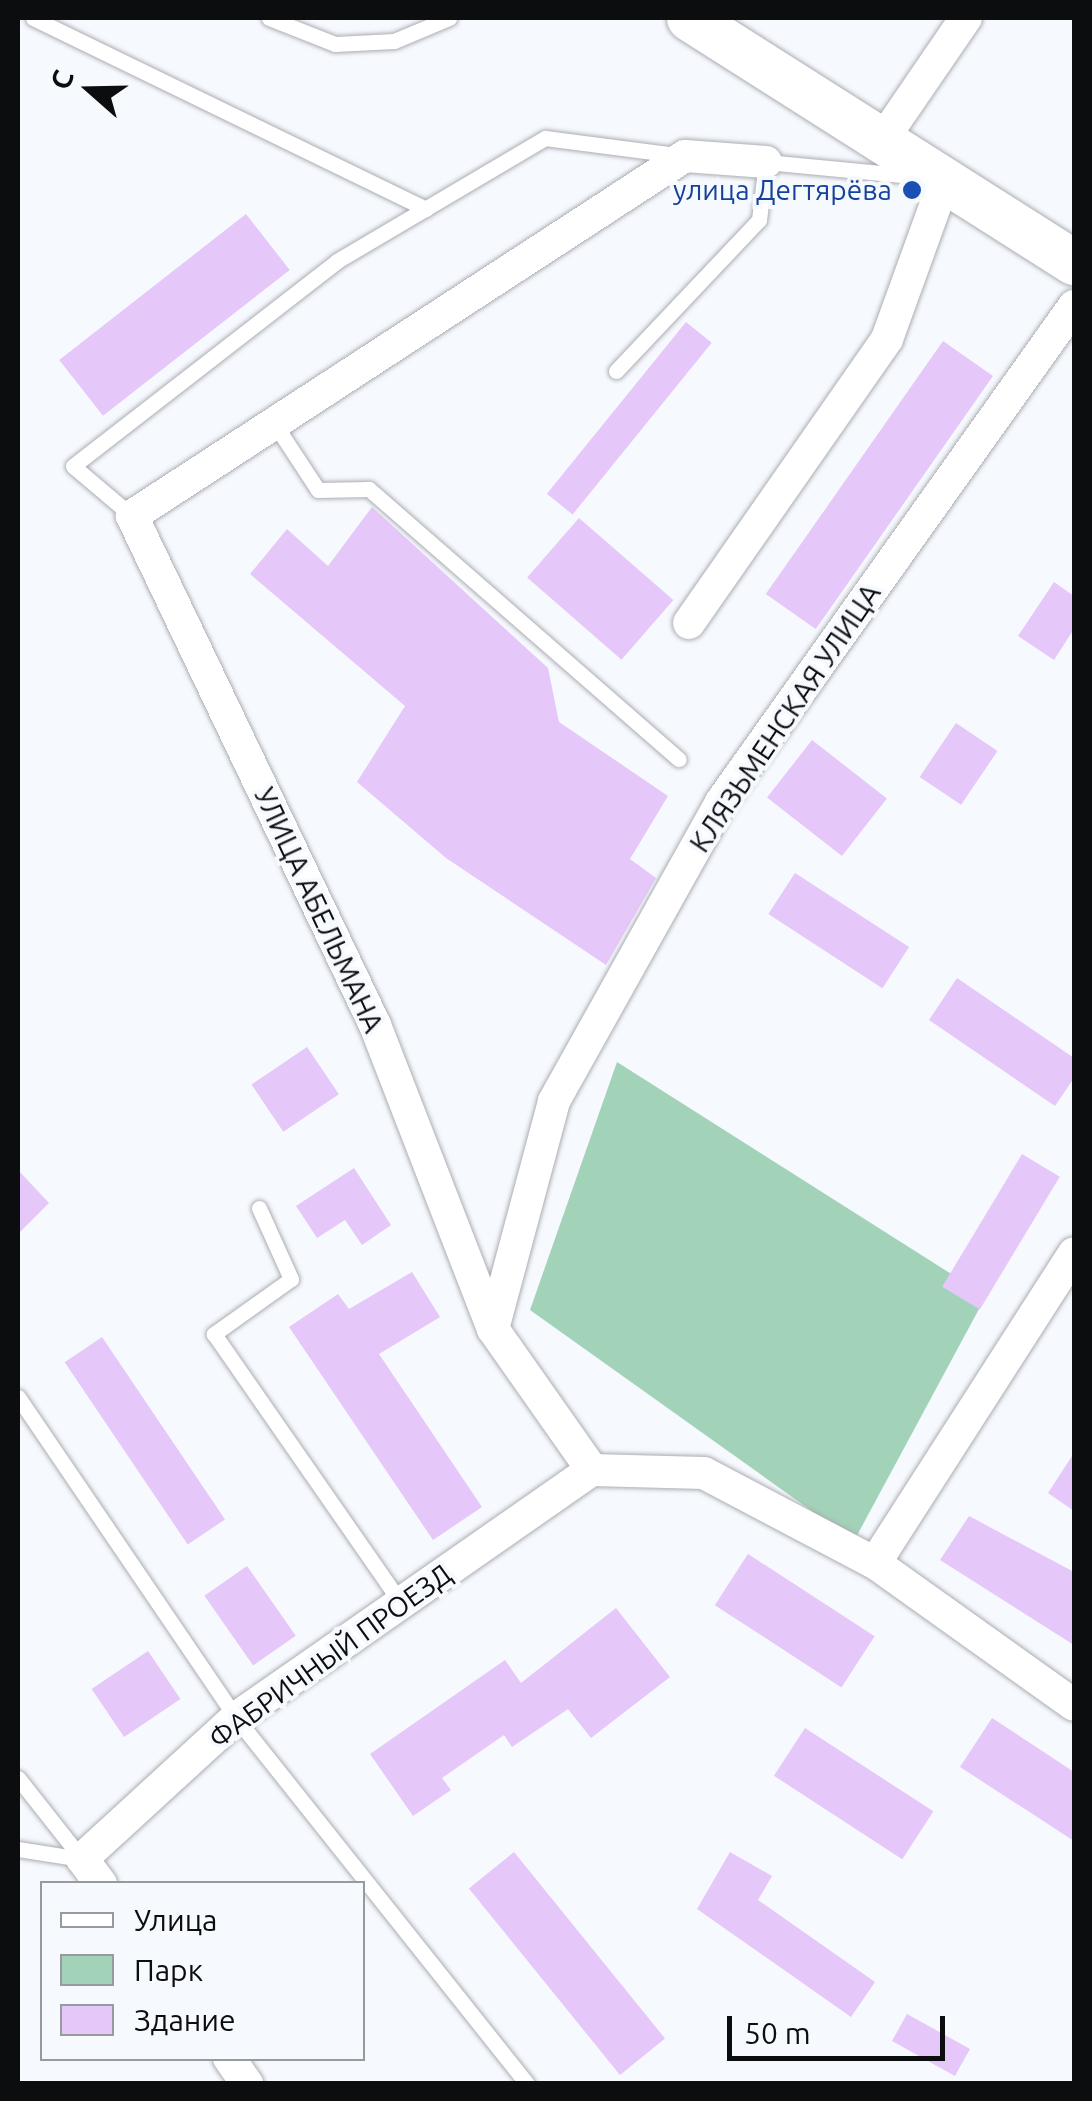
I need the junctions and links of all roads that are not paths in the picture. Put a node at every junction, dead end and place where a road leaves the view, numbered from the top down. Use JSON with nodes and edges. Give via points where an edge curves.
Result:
{"nodes":[{"id":1,"x":33,"y":18,"type":"edge"},
{"id":2,"x":269,"y":18,"type":"edge"},
{"id":3,"x":448,"y":18,"type":"edge"},
{"id":4,"x":690,"y":18,"type":"edge"},
{"id":5,"x":722,"y":18,"type":"edge"},
{"id":6,"x":966,"y":18,"type":"edge"},
{"id":7,"x":835,"y":107,"type":"junction"},
{"id":8,"x":883,"y":139,"type":"junction"},
{"id":9,"x":685,"y":156,"type":"junction"},
{"id":10,"x":766,"y":162,"type":"junction"},
{"id":11,"x":945,"y":179,"type":"junction"},
{"id":12,"x":426,"y":209,"type":"junction"},
{"id":13,"x":1074,"y":262,"type":"edge"},
{"id":14,"x":1074,"y":306,"type":"edge"},
{"id":15,"x":616,"y":370,"type":"dead end"},
{"id":16,"x":274,"y":423,"type":"junction"},
{"id":17,"x":132,"y":516,"type":"junction"},
{"id":18,"x":688,"y":623,"type":"dead end"},
{"id":19,"x":680,"y":759,"type":"dead end"},
{"id":20,"x":260,"y":1208,"type":"dead end"},
{"id":21,"x":1074,"y":1252,"type":"edge"},
{"id":22,"x":494,"y":1329,"type":"junction"},
{"id":23,"x":18,"y":1396,"type":"edge"},
{"id":24,"x":592,"y":1470,"type":"junction"},
{"id":25,"x":875,"y":1563,"type":"junction"},
{"id":26,"x":401,"y":1603,"type":"junction"},
{"id":27,"x":1074,"y":1705,"type":"edge"},
{"id":28,"x":236,"y":1718,"type":"junction"},
{"id":29,"x":18,"y":1778,"type":"edge"},
{"id":30,"x":18,"y":1849,"type":"edge"},
{"id":31,"x":91,"y":1871,"type":"edge"},
{"id":32,"x":231,"y":2061,"type":"edge"},
{"id":33,"x":248,"y":2084,"type":"edge"},
{"id":34,"x":527,"y":2084,"type":"edge"}],
"edges":[{"from":1,"to":12,"type":"lane"},
{"from":2,"to":3,"type":"lane","via":[[335,44],[394,41]]},
{"from":4,"to":7,"type":"main road"},
{"from":5,"to":7,"type":"main road"},
{"from":6,"to":8,"type":"street"},
{"from":7,"to":8,"type":"main road"},
{"from":8,"to":11,"type":"main road"},
{"from":9,"to":10,"type":"street"},
{"from":9,"to":12,"type":"lane","via":[[545,138]]},
{"from":9,"to":16,"type":"street"},
{"from":10,"to":11,"type":"lane"},
{"from":10,"to":15,"type":"lane","via":[[759,220]]},
{"from":11,"to":13,"type":"main road"},
{"from":11,"to":18,"type":"street","via":[[887,339]]},
{"from":12,"to":17,"type":"lane","via":[[338,261],[74,466]]},
{"from":14,"to":22,"type":"street","name":"КЛЯЗЬМЕНСКАЯ УЛИЦА","via":[[721,802],[554,1102]]},
{"from":16,"to":17,"type":"street"},
{"from":16,"to":19,"type":"lane","via":[[318,490],[369,489]]},
{"from":17,"to":22,"type":"street","name":"УЛИЦА АБЕЛЬМАНА","via":[[375,1026]]},
{"from":20,"to":26,"type":"lane","via":[[291,1279],[214,1334]]},
{"from":21,"to":25,"type":"street"},
{"from":22,"to":24,"type":"street","name":"УЛИЦА АБЕЛЬМАНА"},
{"from":23,"to":28,"type":"lane"},
{"from":24,"to":25,"type":"street","via":[[704,1473]]},
{"from":24,"to":26,"type":"street","name":"ФАБРИЧНЫЙ ПРОЕЗД"},
{"from":25,"to":27,"type":"street"},
{"from":26,"to":28,"type":"street","name":"ФАБРИЧНЫЙ ПРОЕЗД"},
{"from":28,"to":31,"type":"street","name":"ФАБРИЧНЫЙ ПРОЕЗД"},
{"from":28,"to":34,"type":"lane"},
{"from":29,"to":31,"type":"lane"},
{"from":30,"to":31,"type":"lane"},
{"from":32,"to":33,"type":"street"}]}
